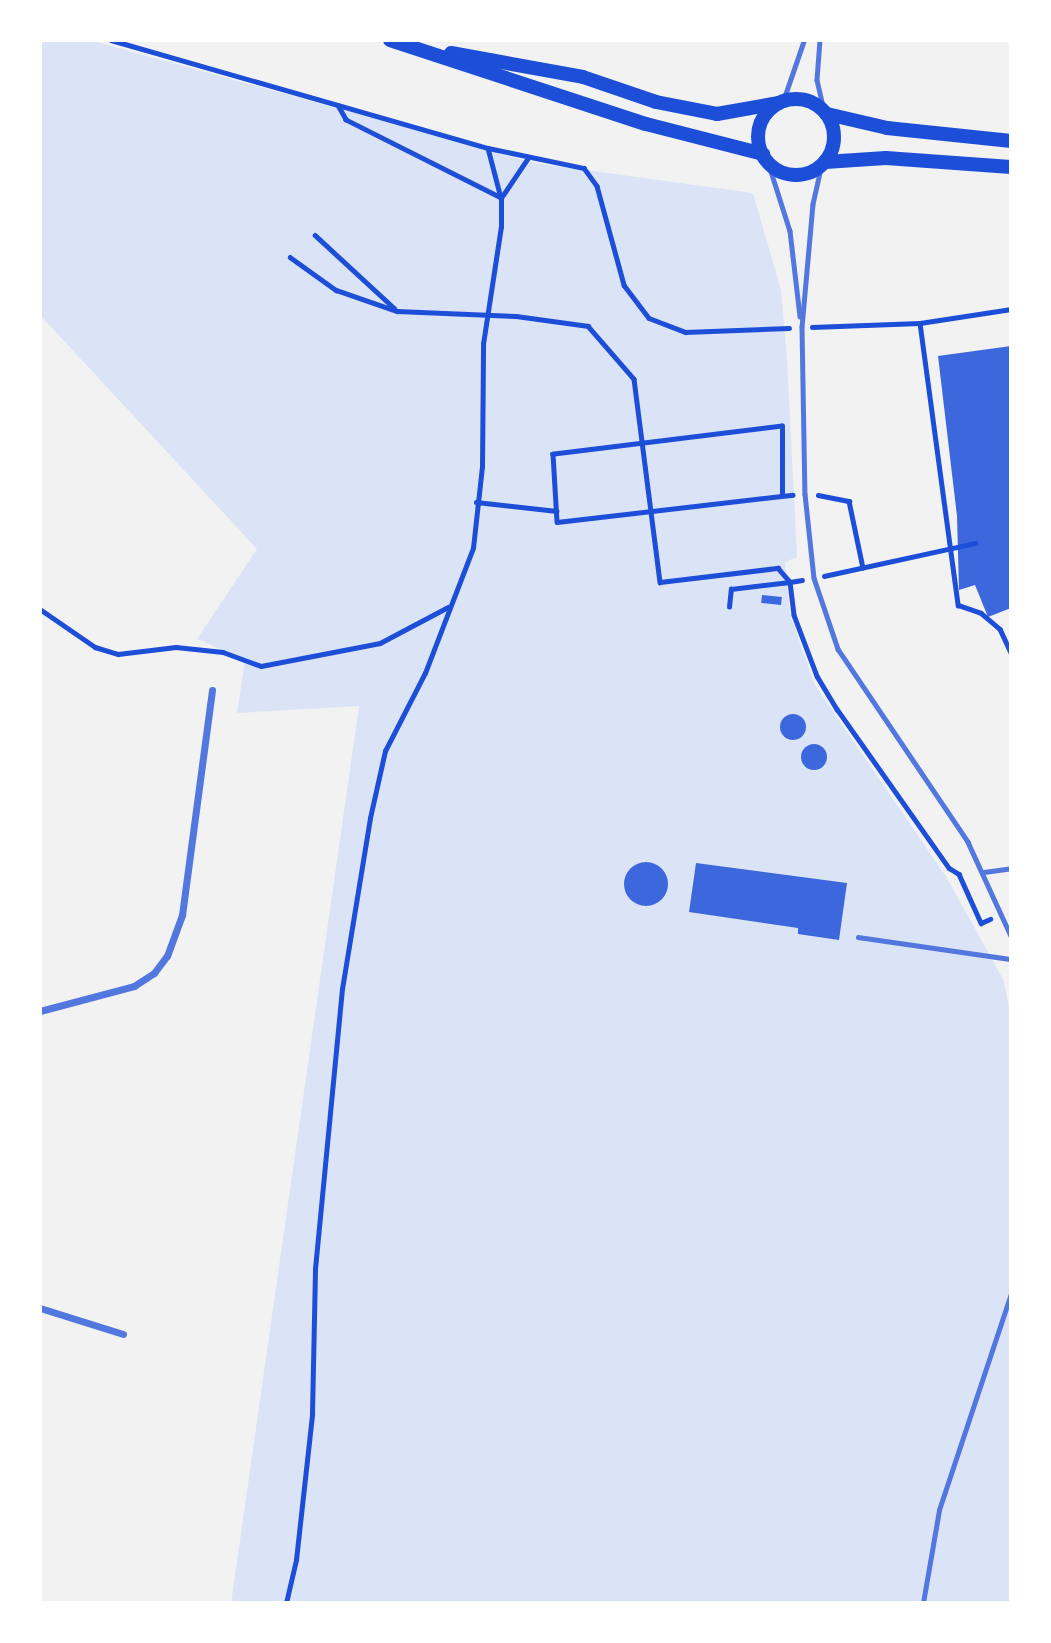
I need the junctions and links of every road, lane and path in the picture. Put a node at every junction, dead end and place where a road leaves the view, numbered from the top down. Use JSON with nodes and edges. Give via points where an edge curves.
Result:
{"nodes":[{"id":1,"x":111,"y":40,"type":"edge"},
{"id":2,"x":390,"y":40,"type":"edge"},
{"id":3,"x":804,"y":40,"type":"edge"},
{"id":4,"x":820,"y":40,"type":"edge"},
{"id":5,"x":408,"y":45,"type":"junction"},
{"id":6,"x":781,"y":102,"type":"junction"},
{"id":7,"x":338,"y":106,"type":"junction"},
{"id":8,"x":825,"y":113,"type":"junction"},
{"id":9,"x":1011,"y":141,"type":"edge"},
{"id":10,"x":488,"y":148,"type":"junction"},
{"id":11,"x":528,"y":158,"type":"junction"},
{"id":12,"x":765,"y":158,"type":"junction"},
{"id":13,"x":824,"y":163,"type":"junction"},
{"id":14,"x":1011,"y":167,"type":"edge"},
{"id":15,"x":501,"y":198,"type":"junction"},
{"id":16,"x":316,"y":235,"type":"dead end"},
{"id":17,"x":290,"y":257,"type":"dead end"},
{"id":18,"x":1011,"y":309,"type":"edge"},
{"id":19,"x":397,"y":311,"type":"junction"},
{"id":20,"x":488,"y":313,"type":"junction"},
{"id":21,"x":920,"y":323,"type":"junction"},
{"id":22,"x":802,"y":327,"type":"junction"},
{"id":23,"x":643,"y":443,"type":"junction"},
{"id":24,"x":805,"y":494,"type":"junction"},
{"id":25,"x":476,"y":502,"type":"junction"},
{"id":26,"x":556,"y":511,"type":"junction"},
{"id":27,"x":651,"y":511,"type":"junction"},
{"id":28,"x":975,"y":543,"type":"dead end"},
{"id":29,"x":948,"y":550,"type":"junction"},
{"id":30,"x":863,"y":568,"type":"junction"},
{"id":31,"x":814,"y":578,"type":"junction"},
{"id":32,"x":790,"y":582,"type":"junction"},
{"id":33,"x":449,"y":607,"type":"junction"},
{"id":34,"x":729,"y":607,"type":"dead end"},
{"id":35,"x":40,"y":609,"type":"edge"},
{"id":36,"x":1011,"y":653,"type":"edge"},
{"id":37,"x":212,"y":690,"type":"dead end"},
{"id":38,"x":1011,"y":868,"type":"edge"},
{"id":39,"x":984,"y":872,"type":"junction"},
{"id":40,"x":1002,"y":914,"type":"junction"},
{"id":41,"x":1011,"y":936,"type":"edge"},
{"id":42,"x":858,"y":937,"type":"dead end"},
{"id":43,"x":1011,"y":959,"type":"edge"},
{"id":44,"x":40,"y":1011,"type":"edge"},
{"id":45,"x":1011,"y":1294,"type":"edge"},
{"id":46,"x":40,"y":1308,"type":"edge"},
{"id":47,"x":123,"y":1334,"type":"dead end"},
{"id":48,"x":286,"y":1603,"type":"edge"},
{"id":49,"x":923,"y":1603,"type":"edge"}],
"edges":[{"from":1,"to":7,"type":"path"},
{"from":2,"to":5,"type":"main road"},
{"from":3,"to":6,"type":"lane"},
{"from":4,"to":8,"type":"lane","via":[[817,80]]},
{"from":5,"to":6,"type":"main road","via":[[583,77],[656,102],[717,114]]},
{"from":5,"to":12,"type":"main road"},
{"from":6,"to":8,"type":"main road","via":[[805,100]]},
{"from":6,"to":12,"type":"main road","via":[[770,110],[759,131]]},
{"from":7,"to":10,"type":"path"},
{"from":7,"to":15,"type":"path","via":[[346,120]]},
{"from":8,"to":9,"type":"main road","via":[[887,128]]},
{"from":8,"to":13,"type":"main road","via":[[834,138]]},
{"from":10,"to":11,"type":"path"},
{"from":10,"to":15,"type":"path"},
{"from":11,"to":15,"type":"path"},
{"from":11,"to":22,"type":"path","via":[[584,168],[593,176],[624,285],[649,318],[685,332]]},
{"from":12,"to":13,"type":"main road","via":[[777,169],[800,174]]},
{"from":12,"to":22,"type":"lane","via":[[788,221]]},
{"from":13,"to":14,"type":"main road","via":[[886,158]]},
{"from":13,"to":22,"type":"lane","via":[[813,204]]},
{"from":15,"to":20,"type":"path"},
{"from":16,"to":19,"type":"path"},
{"from":17,"to":19,"type":"path","via":[[336,290]]},
{"from":18,"to":21,"type":"path"},
{"from":19,"to":20,"type":"path"},
{"from":20,"to":23,"type":"path","via":[[588,326],[634,379]]},
{"from":20,"to":25,"type":"path","via":[[483,344],[482,467]]},
{"from":21,"to":22,"type":"path"},
{"from":21,"to":29,"type":"path"},
{"from":22,"to":24,"type":"lane"},
{"from":23,"to":26,"type":"path","via":[[553,454]]},
{"from":23,"to":27,"type":"path"},
{"from":23,"to":27,"type":"path","via":[[782,426],[782,495]]},
{"from":24,"to":30,"type":"path","via":[[849,502]]},
{"from":24,"to":31,"type":"lane"},
{"from":25,"to":26,"type":"path"},
{"from":25,"to":33,"type":"path","via":[[473,548]]},
{"from":26,"to":27,"type":"path","via":[[557,522]]},
{"from":27,"to":32,"type":"path","via":[[660,582],[778,568]]},
{"from":28,"to":29,"type":"path"},
{"from":29,"to":30,"type":"path"},
{"from":29,"to":36,"type":"path","via":[[958,605],[982,613],[1000,629]]},
{"from":30,"to":31,"type":"path"},
{"from":31,"to":32,"type":"path"},
{"from":31,"to":39,"type":"lane","via":[[838,649]]},
{"from":32,"to":34,"type":"path","via":[[731,589]]},
{"from":32,"to":40,"type":"path","via":[[794,614],[817,676],[836,709],[949,868],[959,874],[982,923]]},
{"from":33,"to":35,"type":"path","via":[[380,643],[261,666],[223,652],[176,647],[118,654],[95,647]]},
{"from":33,"to":48,"type":"path","via":[[425,673],[385,751],[370,818],[326,1130],[312,1414],[296,1560]]},
{"from":37,"to":44,"type":"street","via":[[182,915],[167,956],[154,973],[134,986]]},
{"from":38,"to":39,"type":"lane"},
{"from":39,"to":40,"type":"lane"},
{"from":40,"to":41,"type":"lane"},
{"from":42,"to":43,"type":"lane"},
{"from":45,"to":49,"type":"lane","via":[[939,1510]]},
{"from":46,"to":47,"type":"street"}]}
